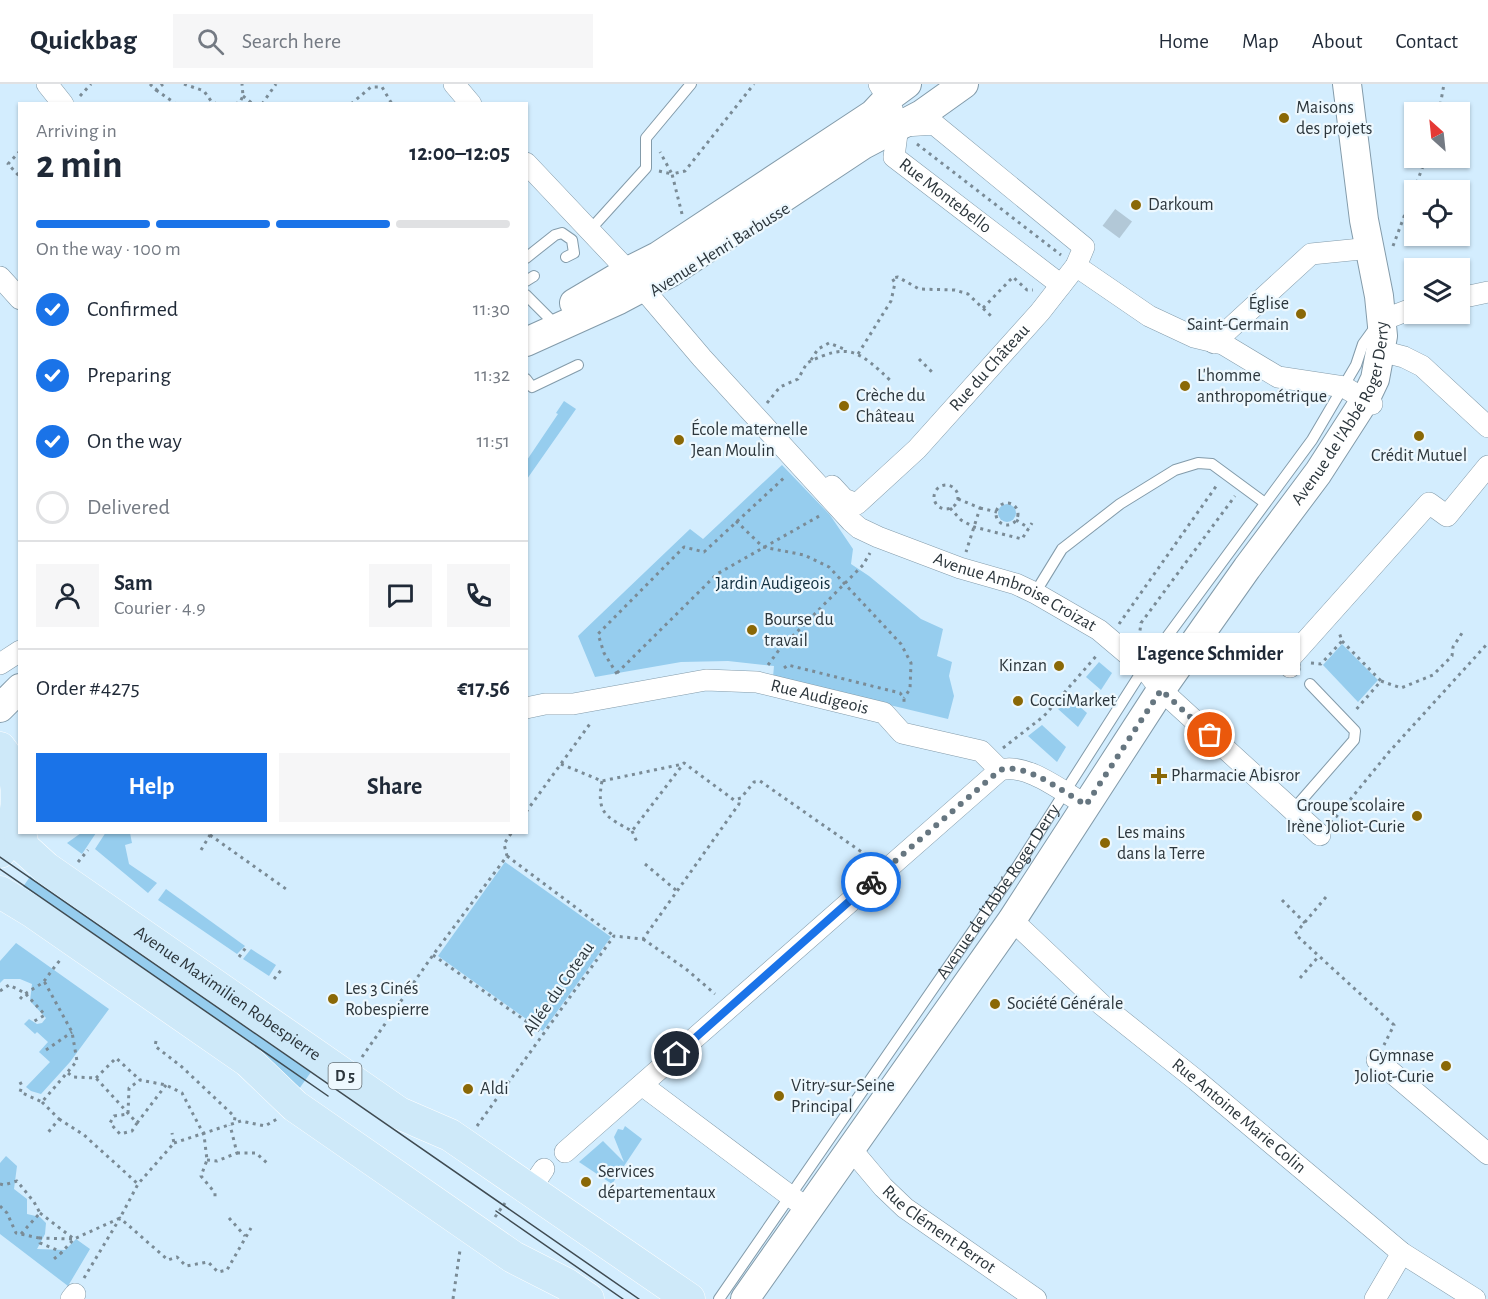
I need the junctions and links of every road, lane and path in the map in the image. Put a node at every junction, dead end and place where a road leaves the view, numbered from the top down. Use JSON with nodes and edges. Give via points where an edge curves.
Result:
{"nodes":[{"id":1,"x":47,"y":84,"type":"edge"},
{"id":2,"x":91,"y":84,"type":"edge"},
{"id":3,"x":150,"y":84,"type":"edge"},
{"id":4,"x":163,"y":84,"type":"edge"},
{"id":5,"x":184,"y":84,"type":"edge"},
{"id":6,"x":242,"y":84,"type":"edge"},
{"id":7,"x":276,"y":84,"type":"edge"},
{"id":8,"x":454,"y":84,"type":"edge"},
{"id":9,"x":691,"y":84,"type":"edge"},
{"id":10,"x":754,"y":84,"type":"edge"},
{"id":11,"x":918,"y":84,"type":"edge"},
{"id":12,"x":949,"y":84,"type":"edge"},
{"id":13,"x":963,"y":84,"type":"edge"},
{"id":14,"x":1347,"y":84,"type":"edge"},
{"id":15,"x":1444,"y":84,"type":"edge"},
{"id":16,"x":891,"y":89,"type":"edge"},
{"id":17,"x":156,"y":90,"type":"junction"},
{"id":18,"x":243,"y":96,"type":"junction"},
{"id":19,"x":61,"y":102,"type":"edge"},
{"id":20,"x":76,"y":102,"type":"edge"},
{"id":21,"x":173,"y":102,"type":"edge"},
{"id":22,"x":209,"y":102,"type":"edge"},
{"id":23,"x":240,"y":102,"type":"edge"},
{"id":24,"x":250,"y":102,"type":"edge"},
{"id":25,"x":263,"y":102,"type":"edge"},
{"id":26,"x":353,"y":102,"type":"edge"},
{"id":27,"x":391,"y":102,"type":"edge"},
{"id":28,"x":469,"y":102,"type":"edge"},
{"id":29,"x":1440,"y":102,"type":"edge"},
{"id":30,"x":904,"y":133,"type":"junction"},
{"id":31,"x":18,"y":153,"type":"edge"},
{"id":32,"x":528,"y":165,"type":"edge"},
{"id":33,"x":1422,"y":168,"type":"edge"},
{"id":34,"x":18,"y":175,"type":"edge"},
{"id":35,"x":685,"y":224,"type":"junction"},
{"id":36,"x":589,"y":231,"type":"junction"},
{"id":37,"x":1371,"y":248,"type":"junction"},
{"id":38,"x":528,"y":256,"type":"edge"},
{"id":39,"x":566,"y":257,"type":"dead end"},
{"id":40,"x":1076,"y":266,"type":"junction"},
{"id":41,"x":0,"y":277,"type":"edge"},
{"id":42,"x":640,"y":285,"type":"junction"},
{"id":43,"x":1056,"y":291,"type":"junction"},
{"id":44,"x":1488,"y":292,"type":"edge"},
{"id":45,"x":1470,"y":296,"type":"edge"},
{"id":46,"x":18,"y":297,"type":"edge"},
{"id":47,"x":528,"y":301,"type":"edge"},
{"id":48,"x":983,"y":308,"type":"junction"},
{"id":49,"x":1404,"y":312,"type":"edge"},
{"id":50,"x":991,"y":316,"type":"dead end"},
{"id":51,"x":1380,"y":321,"type":"junction"},
{"id":52,"x":538,"y":326,"type":"edge"},
{"id":53,"x":528,"y":341,"type":"edge"},
{"id":54,"x":1214,"y":343,"type":"junction"},
{"id":55,"x":845,"y":350,"type":"junction"},
{"id":56,"x":528,"y":351,"type":"edge"},
{"id":57,"x":1381,"y":351,"type":"junction"},
{"id":58,"x":858,"y":354,"type":"junction"},
{"id":59,"x":919,"y":359,"type":"dead end"},
{"id":60,"x":810,"y":361,"type":"junction"},
{"id":61,"x":578,"y":365,"type":"dead end"},
{"id":62,"x":933,"y":373,"type":"dead end"},
{"id":63,"x":528,"y":382,"type":"edge"},
{"id":64,"x":892,"y":382,"type":"dead end"},
{"id":65,"x":1360,"y":397,"type":"junction"},
{"id":66,"x":755,"y":416,"type":"junction"},
{"id":67,"x":1488,"y":427,"type":"edge"},
{"id":68,"x":1488,"y":466,"type":"edge"},
{"id":69,"x":803,"y":468,"type":"junction"},
{"id":70,"x":1242,"y":486,"type":"junction"},
{"id":71,"x":958,"y":499,"type":"junction"},
{"id":72,"x":1265,"y":503,"type":"junction"},
{"id":73,"x":835,"y":504,"type":"junction"},
{"id":74,"x":950,"y":508,"type":"junction"},
{"id":75,"x":980,"y":508,"type":"junction"},
{"id":76,"x":997,"y":512,"type":"junction"},
{"id":77,"x":855,"y":518,"type":"junction"},
{"id":78,"x":1016,"y":520,"type":"junction"},
{"id":79,"x":736,"y":521,"type":"junction"},
{"id":80,"x":1032,"y":524,"type":"dead end"},
{"id":81,"x":974,"y":527,"type":"junction"},
{"id":82,"x":1029,"y":528,"type":"junction"},
{"id":83,"x":878,"y":537,"type":"junction"},
{"id":84,"x":763,"y":548,"type":"junction"},
{"id":85,"x":960,"y":568,"type":"junction"},
{"id":86,"x":844,"y":584,"type":"junction"},
{"id":87,"x":1035,"y":593,"type":"junction"},
{"id":88,"x":1464,"y":630,"type":"dead end"},
{"id":89,"x":1342,"y":641,"type":"dead end"},
{"id":90,"x":1488,"y":643,"type":"edge"},
{"id":91,"x":18,"y":652,"type":"edge"},
{"id":92,"x":1138,"y":663,"type":"junction"},
{"id":93,"x":0,"y":664,"type":"edge"},
{"id":94,"x":1290,"y":667,"type":"dead end"},
{"id":95,"x":18,"y":673,"type":"edge"},
{"id":96,"x":617,"y":674,"type":"junction"},
{"id":97,"x":1381,"y":681,"type":"junction"},
{"id":98,"x":618,"y":682,"type":"dead end"},
{"id":99,"x":757,"y":682,"type":"junction"},
{"id":100,"x":1310,"y":684,"type":"dead end"},
{"id":101,"x":1161,"y":690,"type":"junction"},
{"id":102,"x":904,"y":698,"type":"dead end"},
{"id":103,"x":10,"y":700,"type":"edge"},
{"id":104,"x":528,"y":708,"type":"edge"},
{"id":105,"x":594,"y":718,"type":"dead end"},
{"id":106,"x":1346,"y":721,"type":"junction"},
{"id":107,"x":0,"y":748,"type":"edge"},
{"id":108,"x":561,"y":764,"type":"junction"},
{"id":109,"x":684,"y":764,"type":"junction"},
{"id":110,"x":1000,"y":770,"type":"junction"},
{"id":111,"x":602,"y":781,"type":"junction"},
{"id":112,"x":18,"y":795,"type":"edge"},
{"id":113,"x":739,"y":799,"type":"junction"},
{"id":114,"x":1075,"y":799,"type":"junction"},
{"id":115,"x":528,"y":809,"type":"edge"},
{"id":116,"x":1293,"y":810,"type":"junction"},
{"id":117,"x":18,"y":825,"type":"edge"},
{"id":118,"x":632,"y":831,"type":"junction"},
{"id":119,"x":21,"y":834,"type":"edge"},
{"id":120,"x":210,"y":834,"type":"edge"},
{"id":121,"x":511,"y":834,"type":"edge"},
{"id":122,"x":1320,"y":835,"type":"joint"},
{"id":123,"x":637,"y":842,"type":"dead end"},
{"id":124,"x":88,"y":850,"type":"dead end"},
{"id":125,"x":201,"y":850,"type":"dead end"},
{"id":126,"x":0,"y":852,"type":"edge"},
{"id":127,"x":866,"y":855,"type":"dead end"},
{"id":128,"x":507,"y":856,"type":"junction"},
{"id":129,"x":78,"y":862,"type":"dead end"},
{"id":130,"x":645,"y":864,"type":"dead end"},
{"id":131,"x":286,"y":889,"type":"dead end"},
{"id":132,"x":676,"y":891,"type":"junction"},
{"id":133,"x":0,"y":892,"type":"edge"},
{"id":134,"x":1326,"y":897,"type":"dead end"},
{"id":135,"x":1282,"y":900,"type":"dead end"},
{"id":136,"x":1012,"y":920,"type":"junction"},
{"id":137,"x":1305,"y":923,"type":"junction"},
{"id":138,"x":614,"y":936,"type":"junction"},
{"id":139,"x":643,"y":939,"type":"junction"},
{"id":140,"x":247,"y":946,"type":"dead end"},
{"id":141,"x":433,"y":955,"type":"junction"},
{"id":142,"x":239,"y":957,"type":"dead end"},
{"id":143,"x":1318,"y":957,"type":"dead end"},
{"id":144,"x":51,"y":969,"type":"dead end"},
{"id":145,"x":282,"y":969,"type":"dead end"},
{"id":146,"x":1300,"y":978,"type":"dead end"},
{"id":147,"x":274,"y":979,"type":"dead end"},
{"id":148,"x":44,"y":981,"type":"junction"},
{"id":149,"x":0,"y":991,"type":"edge"},
{"id":150,"x":25,"y":993,"type":"junction"},
{"id":151,"x":713,"y":993,"type":"dead end"},
{"id":152,"x":20,"y":999,"type":"dead end"},
{"id":153,"x":31,"y":1023,"type":"dead end"},
{"id":154,"x":72,"y":1032,"type":"junction"},
{"id":155,"x":544,"y":1034,"type":"junction"},
{"id":156,"x":156,"y":1041,"type":"dead end"},
{"id":157,"x":46,"y":1050,"type":"dead end"},
{"id":158,"x":1377,"y":1060,"type":"joint"},
{"id":159,"x":68,"y":1073,"type":"junction"},
{"id":160,"x":96,"y":1078,"type":"junction"},
{"id":161,"x":348,"y":1078,"type":"junction"},
{"id":162,"x":140,"y":1080,"type":"junction"},
{"id":163,"x":20,"y":1082,"type":"dead end"},
{"id":164,"x":166,"y":1085,"type":"junction"},
{"id":165,"x":642,"y":1085,"type":"junction"},
{"id":166,"x":42,"y":1102,"type":"junction"},
{"id":167,"x":128,"y":1114,"type":"junction"},
{"id":168,"x":59,"y":1119,"type":"junction"},
{"id":169,"x":137,"y":1123,"type":"junction"},
{"id":170,"x":232,"y":1124,"type":"junction"},
{"id":171,"x":265,"y":1126,"type":"dead end"},
{"id":172,"x":472,"y":1132,"type":"dead end"},
{"id":173,"x":172,"y":1133,"type":"dead end"},
{"id":174,"x":46,"y":1135,"type":"dead end"},
{"id":175,"x":204,"y":1135,"type":"junction"},
{"id":176,"x":174,"y":1143,"type":"junction"},
{"id":177,"x":851,"y":1149,"type":"junction"},
{"id":178,"x":565,"y":1152,"type":"dead end"},
{"id":179,"x":237,"y":1153,"type":"junction"},
{"id":180,"x":1488,"y":1154,"type":"edge"},
{"id":181,"x":207,"y":1160,"type":"junction"},
{"id":182,"x":268,"y":1164,"type":"dead end"},
{"id":183,"x":0,"y":1184,"type":"edge"},
{"id":184,"x":138,"y":1184,"type":"junction"},
{"id":185,"x":215,"y":1197,"type":"dead end"},
{"id":186,"x":507,"y":1200,"type":"dead end"},
{"id":187,"x":799,"y":1203,"type":"junction"},
{"id":188,"x":0,"y":1206,"type":"edge"},
{"id":189,"x":40,"y":1213,"type":"junction"},
{"id":190,"x":120,"y":1218,"type":"junction"},
{"id":191,"x":229,"y":1218,"type":"dead end"},
{"id":192,"x":251,"y":1228,"type":"dead end"},
{"id":193,"x":472,"y":1229,"type":"junction"},
{"id":194,"x":20,"y":1235,"type":"junction"},
{"id":195,"x":245,"y":1236,"type":"junction"},
{"id":196,"x":39,"y":1238,"type":"junction"},
{"id":197,"x":74,"y":1239,"type":"junction"},
{"id":198,"x":61,"y":1253,"type":"junction"},
{"id":199,"x":1402,"y":1253,"type":"junction"},
{"id":200,"x":54,"y":1259,"type":"dead end"},
{"id":201,"x":73,"y":1296,"type":"edge"},
{"id":202,"x":453,"y":1299,"type":"edge"},
{"id":203,"x":588,"y":1299,"type":"edge"},
{"id":204,"x":689,"y":1299,"type":"edge"},
{"id":205,"x":719,"y":1299,"type":"edge"},
{"id":206,"x":745,"y":1299,"type":"edge"},
{"id":207,"x":1036,"y":1299,"type":"edge"},
{"id":208,"x":1375,"y":1299,"type":"edge"},
{"id":209,"x":1475,"y":1299,"type":"edge"}],
"edges":[{"from":1,"to":19,"type":"street"},
{"from":2,"to":20,"type":"path"},
{"from":3,"to":17,"type":"path"},
{"from":4,"to":17,"type":"path"},
{"from":5,"to":22,"type":"path","via":[[204,91]]},
{"from":6,"to":18,"type":"path"},
{"from":7,"to":25,"type":"path"},
{"from":8,"to":28,"type":"street"},
{"from":9,"to":36,"type":"lane","via":[[646,138],[646,168]]},
{"from":10,"to":35,"type":"path","via":[[685,171],[672,174]]},
{"from":11,"to":16,"type":"lane","name":"Avenue Henri Barbusse"},
{"from":12,"to":30,"type":"lane","name":"Avenue Henri Barbusse"},
{"from":13,"to":30,"type":"main road","name":"Avenue Henri Barbusse","via":[[922,114]]},
{"from":14,"to":37,"type":"main road"},
{"from":15,"to":29,"type":"path"},
{"from":16,"to":30,"type":"street"},
{"from":16,"to":35,"type":"street","name":"Avenue Henri Barbusse"},
{"from":16,"to":42,"type":"main road","name":"Avenue Henri Barbusse","via":[[866,119],[658,256]]},
{"from":17,"to":21,"type":"path"},
{"from":18,"to":23,"type":"path"},
{"from":18,"to":24,"type":"path"},
{"from":26,"to":27,"type":"path","via":[[371,87],[382,87]]},
{"from":30,"to":40,"type":"path"},
{"from":30,"to":40,"type":"street","name":"Rue du Château","via":[[934,124],[1084,247]]},
{"from":30,"to":42,"type":"main road","name":"Avenue Henri Barbusse","via":[[863,145],[670,273]]},
{"from":30,"to":43,"type":"street","name":"Rue Montebello","via":[[894,157]]},
{"from":31,"to":34,"type":"path","via":[[8,164]]},
{"from":32,"to":36,"type":"street"},
{"from":33,"to":37,"type":"path","via":[[1391,251]]},
{"from":35,"to":42,"type":"street","name":"Avenue Henri Barbusse","via":[[652,244]]},
{"from":36,"to":42,"type":"street"},
{"from":37,"to":51,"type":"main road"},
{"from":37,"to":54,"type":"street","via":[[1311,254]]},
{"from":38,"to":39,"type":"lane","via":[[562,233],[573,245],[574,253]]},
{"from":40,"to":43,"type":"street","name":"Rue du Château"},
{"from":40,"to":54,"type":"street","via":[[1149,316]]},
{"from":41,"to":46,"type":"street"},
{"from":42,"to":52,"type":"main road","name":"Avenue Henri Barbusse"},
{"from":42,"to":53,"type":"main road","name":"Avenue Henri Barbusse"},
{"from":42,"to":56,"type":"street","name":"Avenue Henri Barbusse"},
{"from":42,"to":66,"type":"street"},
{"from":43,"to":48,"type":"path","via":[[1027,290],[1013,277]]},
{"from":43,"to":77,"type":"street","name":"Rue du Château"},
{"from":44,"to":45,"type":"street"},
{"from":47,"to":52,"type":"lane"},
{"from":48,"to":50,"type":"path"},
{"from":48,"to":58,"type":"path","via":[[968,294],[915,289],[898,277],[892,278],[895,283],[891,301]]},
{"from":49,"to":51,"type":"street"},
{"from":51,"to":57,"type":"main road","name":"Avenue de l'Abbé Roger Derry"},
{"from":51,"to":65,"type":"lane","name":"Avenue de l'Abbé Roger Derry","via":[[1363,344],[1356,365]]},
{"from":54,"to":65,"type":"street","via":[[1223,344],[1278,377]]},
{"from":55,"to":58,"type":"path"},
{"from":55,"to":60,"type":"path"},
{"from":55,"to":60,"type":"path","via":[[829,343],[818,349]]},
{"from":57,"to":65,"type":"main road","name":"Avenue de l'Abbé Roger Derry","via":[[1374,379]]},
{"from":57,"to":67,"type":"street","via":[[1422,366]]},
{"from":58,"to":64,"type":"path"},
{"from":59,"to":62,"type":"path"},
{"from":60,"to":66,"type":"path","via":[[798,379],[780,387]]},
{"from":61,"to":63,"type":"lane","via":[[532,387]]},
{"from":65,"to":72,"type":"lane","name":"Avenue de l'Abbé Roger Derry","via":[[1312,440]]},
{"from":65,"to":101,"type":"main road","name":"Avenue de l'Abbé Roger Derry","via":[[1318,473]]},
{"from":66,"to":69,"type":"street"},
{"from":68,"to":94,"type":"street","via":[[1447,516],[1429,503],[1286,663]]},
{"from":69,"to":73,"type":"street"},
{"from":69,"to":77,"type":"street","via":[[822,476],[844,499]]},
{"from":69,"to":79,"type":"path"},
{"from":70,"to":72,"type":"lane"},
{"from":70,"to":87,"type":"lane","via":[[1212,464],[1198,462],[1175,470],[1120,504],[1062,549]]},
{"from":70,"to":92,"type":"path","via":[[1141,623]]},
{"from":71,"to":74,"type":"path"},
{"from":71,"to":74,"type":"path","via":[[948,485],[937,490],[935,502],[944,509]]},
{"from":71,"to":75,"type":"path"},
{"from":72,"to":92,"type":"lane","name":"Avenue de l'Abbé Roger Derry"},
{"from":73,"to":77,"type":"street"},
{"from":73,"to":84,"type":"path"},
{"from":74,"to":81,"type":"path"},
{"from":75,"to":76,"type":"path"},
{"from":75,"to":81,"type":"path"},
{"from":76,"to":78,"type":"path","via":[[997,518],[1004,524]]},
{"from":76,"to":78,"type":"path","via":[[1004,504],[1012,504],[1017,511]]},
{"from":77,"to":83,"type":"street","name":"Avenue Ambroise Croizat"},
{"from":78,"to":82,"type":"path"},
{"from":79,"to":84,"type":"path"},
{"from":79,"to":96,"type":"path","via":[[704,552],[684,547],[598,634]]},
{"from":80,"to":82,"type":"path"},
{"from":81,"to":82,"type":"path","via":[[1022,539]]},
{"from":81,"to":85,"type":"path"},
{"from":83,"to":85,"type":"street","name":"Avenue Ambroise Croizat"},
{"from":83,"to":86,"type":"path","via":[[863,565]]},
{"from":84,"to":86,"type":"path","via":[[817,560]]},
{"from":84,"to":96,"type":"path","via":[[717,574]]},
{"from":85,"to":87,"type":"street","name":"Avenue Ambroise Croizat"},
{"from":86,"to":99,"type":"path","via":[[779,650]]},
{"from":86,"to":102,"type":"path","via":[[901,644],[911,663],[910,689]]},
{"from":87,"to":92,"type":"street","name":"Avenue Ambroise Croizat","via":[[1099,630]]},
{"from":88,"to":97,"type":"path","via":[[1452,656],[1433,675],[1401,688]]},
{"from":89,"to":97,"type":"path"},
{"from":90,"to":122,"type":"path"},
{"from":91,"to":93,"type":"street"},
{"from":92,"to":101,"type":"street","name":"Avenue Ambroise Croizat"},
{"from":92,"to":114,"type":"lane","name":"Avenue de l'Abbé Roger Derry"},
{"from":95,"to":103,"type":"main road"},
{"from":96,"to":98,"type":"path"},
{"from":97,"to":106,"type":"path"},
{"from":99,"to":104,"type":"street","name":"Rue Audigeois","via":[[706,680],[573,704]]},
{"from":99,"to":110,"type":"street","name":"Rue Audigeois","via":[[884,713],[902,733],[981,751]]},
{"from":100,"to":106,"type":"lane"},
{"from":101,"to":114,"type":"main road","name":"Avenue de l'Abbé Roger Derry"},
{"from":101,"to":116,"type":"street","name":"Avenue Ambroise Croizat"},
{"from":105,"to":108,"type":"path"},
{"from":106,"to":116,"type":"lane","via":[[1355,731],[1354,740]]},
{"from":107,"to":112,"type":"main road","via":[[14,774]]},
{"from":108,"to":111,"type":"path"},
{"from":108,"to":115,"type":"path"},
{"from":109,"to":111,"type":"path"},
{"from":109,"to":113,"type":"path","via":[[734,800]]},
{"from":109,"to":118,"type":"path"},
{"from":110,"to":114,"type":"street","via":[[1024,770]]},
{"from":110,"to":165,"type":"street"},
{"from":111,"to":118,"type":"path","via":[[599,800],[609,818]]},
{"from":113,"to":127,"type":"path","via":[[754,782],[760,781]]},
{"from":113,"to":132,"type":"path","via":[[740,804]]},
{"from":114,"to":136,"type":"main road","name":"Avenue de l'Abbé Roger Derry"},
{"from":114,"to":187,"type":"lane","name":"Avenue de l'Abbé Roger Derry","via":[[985,915]]},
{"from":116,"to":122,"type":"street","name":"Avenue Ambroise Croizat"},
{"from":117,"to":126,"type":"main road"},
{"from":118,"to":123,"type":"path"},
{"from":119,"to":161,"type":"main road","name":"Avenue Maximilien Robespierre","number":"D 5","via":[[23,847],[46,868]]},
{"from":120,"to":125,"type":"path"},
{"from":120,"to":131,"type":"path"},
{"from":121,"to":128,"type":"path","via":[[504,844]]},
{"from":124,"to":129,"type":"path"},
{"from":128,"to":138,"type":"path"},
{"from":128,"to":141,"type":"path"},
{"from":130,"to":132,"type":"path"},
{"from":132,"to":139,"type":"path"},
{"from":133,"to":193,"type":"main road","via":[[248,1061],[295,1106]]},
{"from":134,"to":137,"type":"path"},
{"from":135,"to":137,"type":"path"},
{"from":136,"to":177,"type":"main road","name":"Avenue de l'Abbé Roger Derry"},
{"from":136,"to":199,"type":"street","name":"Rue Antoine Marie Colin","via":[[1102,1005]]},
{"from":137,"to":158,"type":"path","via":[[1295,934],[1394,1025]]},
{"from":138,"to":139,"type":"path","name":"Allée du Coteau"},
{"from":138,"to":155,"type":"path","name":"Allée du Coteau"},
{"from":139,"to":151,"type":"path"},
{"from":140,"to":142,"type":"path"},
{"from":141,"to":155,"type":"path"},
{"from":141,"to":161,"type":"path"},
{"from":143,"to":146,"type":"path"},
{"from":144,"to":148,"type":"path"},
{"from":145,"to":147,"type":"path"},
{"from":148,"to":150,"type":"path"},
{"from":148,"to":154,"type":"path"},
{"from":149,"to":150,"type":"path","via":[[9,985]]},
{"from":150,"to":152,"type":"path"},
{"from":150,"to":153,"type":"path","via":[[45,1015]]},
{"from":154,"to":157,"type":"path"},
{"from":154,"to":159,"type":"path","via":[[77,1061]]},
{"from":155,"to":172,"type":"path","name":"Allée du Coteau"},
{"from":156,"to":170,"type":"path","via":[[155,1046],[235,1117]]},
{"from":158,"to":180,"type":"street"},
{"from":159,"to":160,"type":"path","via":[[73,1077]]},
{"from":159,"to":166,"type":"path"},
{"from":160,"to":162,"type":"path","via":[[116,1058]]},
{"from":160,"to":167,"type":"path"},
{"from":161,"to":204,"type":"main road","name":"Avenue Maximilien Robespierre","number":"D 5","via":[[399,1113],[450,1135]]},
{"from":162,"to":164,"type":"path"},
{"from":162,"to":167,"type":"path","via":[[129,1088]]},
{"from":163,"to":166,"type":"path","via":[[20,1092]]},
{"from":164,"to":169,"type":"path"},
{"from":164,"to":175,"type":"path","via":[[182,1093]]},
{"from":165,"to":178,"type":"street"},
{"from":165,"to":187,"type":"street"},
{"from":166,"to":168,"type":"path"},
{"from":167,"to":169,"type":"path"},
{"from":167,"to":169,"type":"path","via":[[114,1116],[110,1123],[120,1134],[132,1131]]},
{"from":168,"to":174,"type":"path"},
{"from":168,"to":184,"type":"path","via":[[84,1135]]},
{"from":170,"to":171,"type":"path","via":[[241,1121]]},
{"from":170,"to":175,"type":"path"},
{"from":170,"to":179,"type":"path"},
{"from":173,"to":176,"type":"path"},
{"from":175,"to":176,"type":"path"},
{"from":175,"to":181,"type":"path"},
{"from":176,"to":184,"type":"path"},
{"from":177,"to":187,"type":"main road","name":"Avenue de l'Abbé Roger Derry"},
{"from":177,"to":207,"type":"street","name":"Rue Clément Perrot","via":[[905,1208]]},
{"from":179,"to":181,"type":"path","via":[[217,1161]]},
{"from":179,"to":182,"type":"path","via":[[256,1153]]},
{"from":181,"to":185,"type":"path","via":[[201,1176]]},
{"from":183,"to":189,"type":"path","via":[[17,1181]]},
{"from":184,"to":190,"type":"path"},
{"from":186,"to":193,"type":"path"},
{"from":187,"to":205,"type":"lane","name":"Avenue de l'Abbé Roger Derry"},
{"from":187,"to":206,"type":"main road","name":"Avenue de l'Abbé Roger Derry"},
{"from":188,"to":194,"type":"path"},
{"from":189,"to":194,"type":"path"},
{"from":189,"to":197,"type":"path"},
{"from":190,"to":195,"type":"path","via":[[168,1260],[177,1257],[186,1266],[208,1262],[218,1272],[227,1270]]},
{"from":190,"to":197,"type":"path"},
{"from":190,"to":201,"type":"path","via":[[79,1286],[72,1286],[76,1289]]},
{"from":191,"to":195,"type":"path"},
{"from":192,"to":195,"type":"path"},
{"from":193,"to":202,"type":"path"},
{"from":193,"to":203,"type":"main road"},
{"from":194,"to":196,"type":"path"},
{"from":196,"to":197,"type":"path"},
{"from":196,"to":198,"type":"path","via":[[40,1243]]},
{"from":197,"to":198,"type":"path"},
{"from":198,"to":200,"type":"path"},
{"from":199,"to":208,"type":"street"},
{"from":199,"to":209,"type":"street","name":"Rue Antoine Marie Colin"}]}
